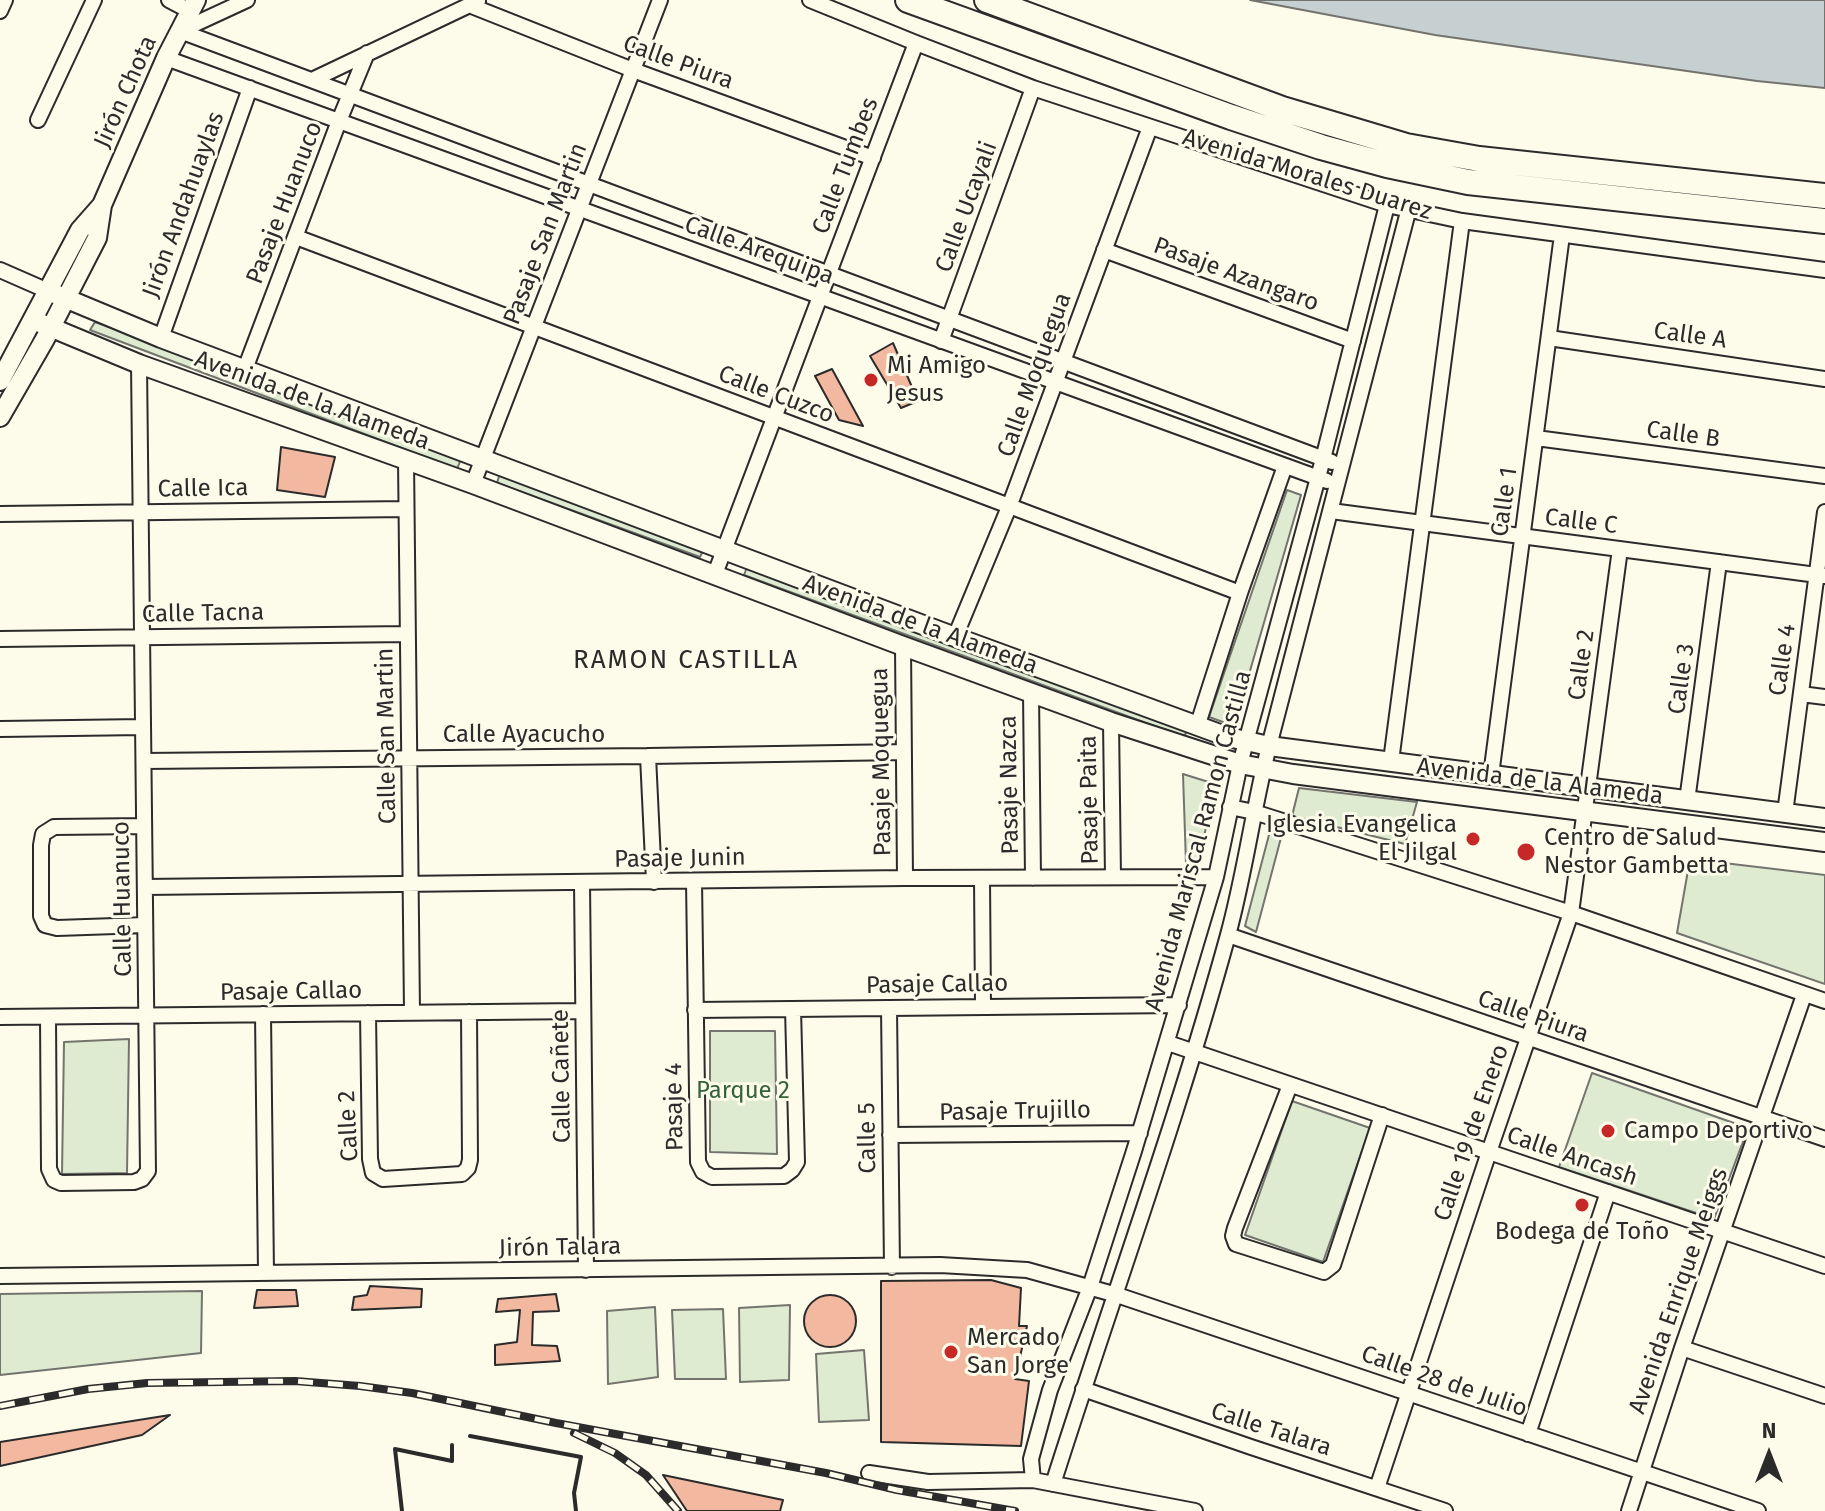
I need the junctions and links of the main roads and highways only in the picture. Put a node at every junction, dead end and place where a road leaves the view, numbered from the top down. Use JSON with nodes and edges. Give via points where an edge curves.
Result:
{"nodes":[{"id":1,"x":908,"y":0,"type":"edge"},
{"id":2,"x":987,"y":0,"type":"edge"},
{"id":3,"x":1825,"y":196,"type":"edge"},
{"id":4,"x":1825,"y":221,"type":"edge"}],
"edges":[{"from":1,"to":4,"type":"highway","name":"Avenida Morales Duarez","via":[[1231,117],[1387,165],[1468,182]]},
{"from":2,"to":3,"type":"highway","via":[[1282,109],[1406,146],[1479,159]]}]}
